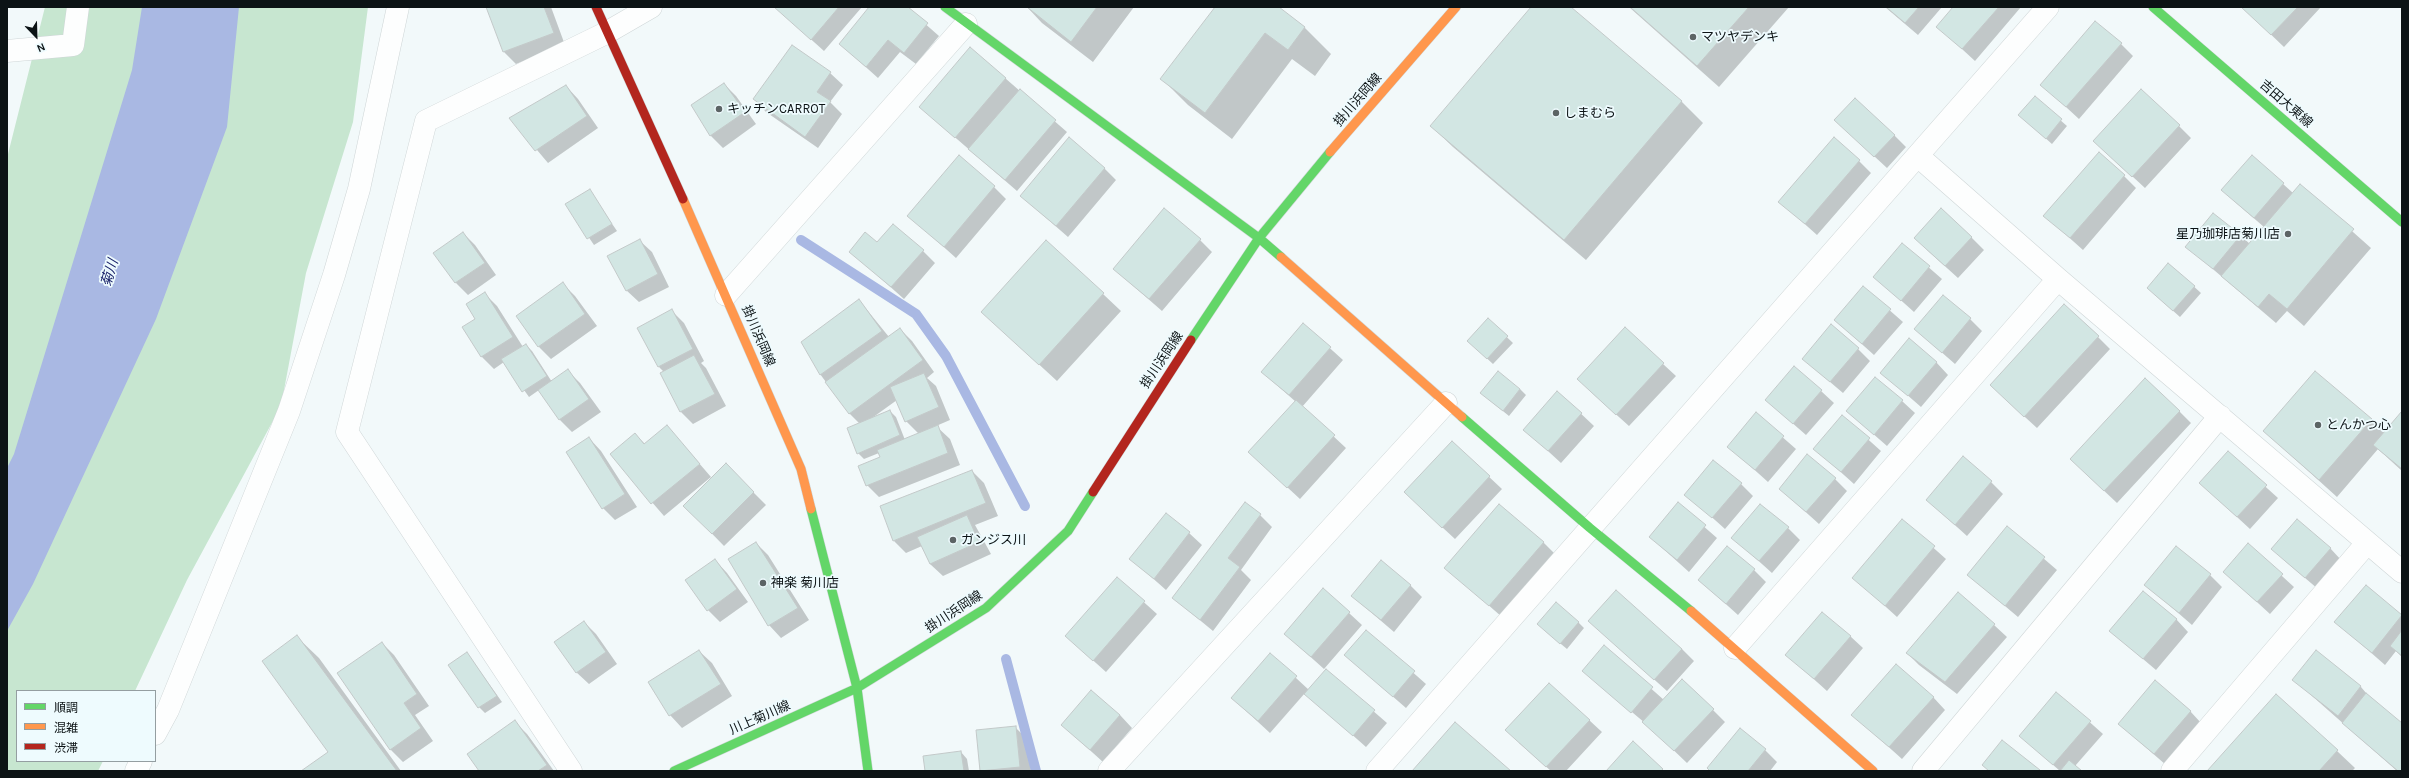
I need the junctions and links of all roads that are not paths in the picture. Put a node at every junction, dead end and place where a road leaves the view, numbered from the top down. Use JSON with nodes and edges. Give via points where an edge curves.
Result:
{"nodes":[{"id":1,"x":78,"y":7,"type":"edge"},
{"id":2,"x":398,"y":7,"type":"edge"},
{"id":3,"x":596,"y":7,"type":"edge"},
{"id":4,"x":651,"y":7,"type":"edge"},
{"id":5,"x":945,"y":7,"type":"edge"},
{"id":6,"x":1456,"y":7,"type":"edge"},
{"id":7,"x":2048,"y":7,"type":"edge"},
{"id":8,"x":2154,"y":7,"type":"edge"},
{"id":9,"x":966,"y":24,"type":"junction"},
{"id":10,"x":606,"y":33,"type":"junction"},
{"id":11,"x":7,"y":51,"type":"edge"},
{"id":12,"x":1918,"y":156,"type":"junction"},
{"id":13,"x":2402,"y":222,"type":"edge"},
{"id":14,"x":1258,"y":238,"type":"junction"},
{"id":15,"x":2058,"y":279,"type":"junction"},
{"id":16,"x":726,"y":295,"type":"junction"},
{"id":17,"x":1446,"y":403,"type":"junction"},
{"id":18,"x":2220,"y":416,"type":"junction"},
{"id":19,"x":1590,"y":528,"type":"junction"},
{"id":20,"x":2367,"y":543,"type":"junction"},
{"id":21,"x":2402,"y":572,"type":"edge"},
{"id":22,"x":1735,"y":648,"type":"junction"},
{"id":23,"x":857,"y":688,"type":"junction"},
{"id":24,"x":156,"y":732,"type":"edge"},
{"id":25,"x":140,"y":762,"type":"edge"},
{"id":26,"x":136,"y":771,"type":"edge"},
{"id":27,"x":571,"y":771,"type":"edge"},
{"id":28,"x":674,"y":771,"type":"edge"},
{"id":29,"x":868,"y":771,"type":"edge"},
{"id":30,"x":1109,"y":771,"type":"edge"},
{"id":31,"x":1377,"y":771,"type":"edge"},
{"id":32,"x":1873,"y":771,"type":"edge"},
{"id":33,"x":1922,"y":771,"type":"edge"},
{"id":34,"x":2172,"y":771,"type":"edge"}],
"edges":[{"from":1,"to":11,"type":"street","via":[[73,45]]},
{"from":2,"to":24,"type":"street","via":[[359,189],[334,275],[291,404],[168,710]]},
{"from":3,"to":10,"type":"main road","name":"掛川浜岡線"},
{"from":4,"to":10,"type":"street"},
{"from":5,"to":9,"type":"main road"},
{"from":6,"to":14,"type":"main road","name":"掛川浜岡線"},
{"from":7,"to":12,"type":"street"},
{"from":8,"to":13,"type":"main road","name":"吉田大東線"},
{"from":9,"to":14,"type":"main road"},
{"from":9,"to":16,"type":"street"},
{"from":10,"to":16,"type":"main road","name":"掛川浜岡線"},
{"from":10,"to":27,"type":"street","via":[[426,121],[347,432]]},
{"from":12,"to":15,"type":"street"},
{"from":12,"to":19,"type":"street"},
{"from":14,"to":17,"type":"main road"},
{"from":14,"to":23,"type":"main road","name":"掛川浜岡線","via":[[1068,531],[986,608]]},
{"from":15,"to":18,"type":"street"},
{"from":15,"to":22,"type":"street"},
{"from":16,"to":23,"type":"main road","name":"掛川浜岡線","via":[[802,469]]},
{"from":17,"to":19,"type":"main road"},
{"from":17,"to":30,"type":"street"},
{"from":18,"to":20,"type":"street"},
{"from":18,"to":33,"type":"street"},
{"from":19,"to":22,"type":"main road"},
{"from":19,"to":31,"type":"street"},
{"from":20,"to":21,"type":"street"},
{"from":20,"to":34,"type":"street"},
{"from":22,"to":32,"type":"main road"},
{"from":23,"to":28,"type":"main road","name":"川上菊川線"},
{"from":23,"to":29,"type":"main road","name":"掛川浜岡線"},
{"from":25,"to":26,"type":"street"}]}
